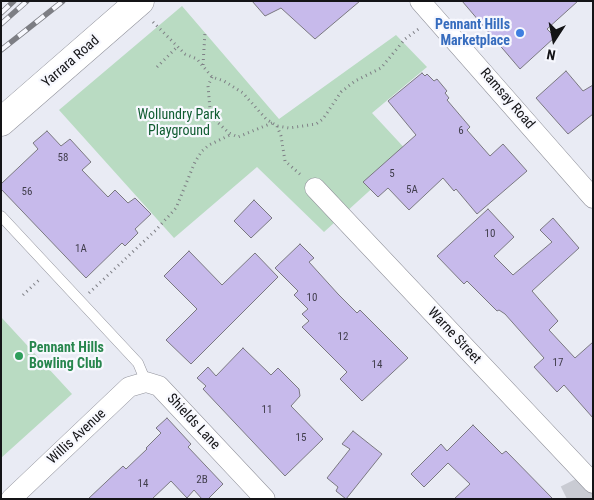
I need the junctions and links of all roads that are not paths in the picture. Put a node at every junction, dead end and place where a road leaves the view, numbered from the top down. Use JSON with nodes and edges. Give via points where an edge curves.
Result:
{"nodes":[{"id":1,"x":420,"y":1,"type":"edge"},
{"id":2,"x":147,"y":12,"type":"edge"},
{"id":3,"x":1,"y":122,"type":"edge"},
{"id":4,"x":315,"y":188,"type":"road end"},
{"id":5,"x":593,"y":198,"type":"edge"},
{"id":6,"x":1,"y":216,"type":"edge"},
{"id":7,"x":146,"y":382,"type":"junction"},
{"id":8,"x":593,"y":484,"type":"edge"},
{"id":9,"x":11,"y":499,"type":"edge"},
{"id":10,"x":265,"y":499,"type":"edge"}],
"edges":[{"from":1,"to":5,"type":"street","name":"Ramsay Road"},
{"from":2,"to":3,"type":"main road","name":"Yarrara Road"},
{"from":4,"to":8,"type":"street","name":"Warne Street"},
{"from":6,"to":7,"type":"lane","via":[[138,363]]},
{"from":7,"to":9,"type":"street","name":"Willis Avenue","via":[[129,387]]},
{"from":7,"to":10,"type":"street","name":"Shields Lane","via":[[160,386]]}]}
